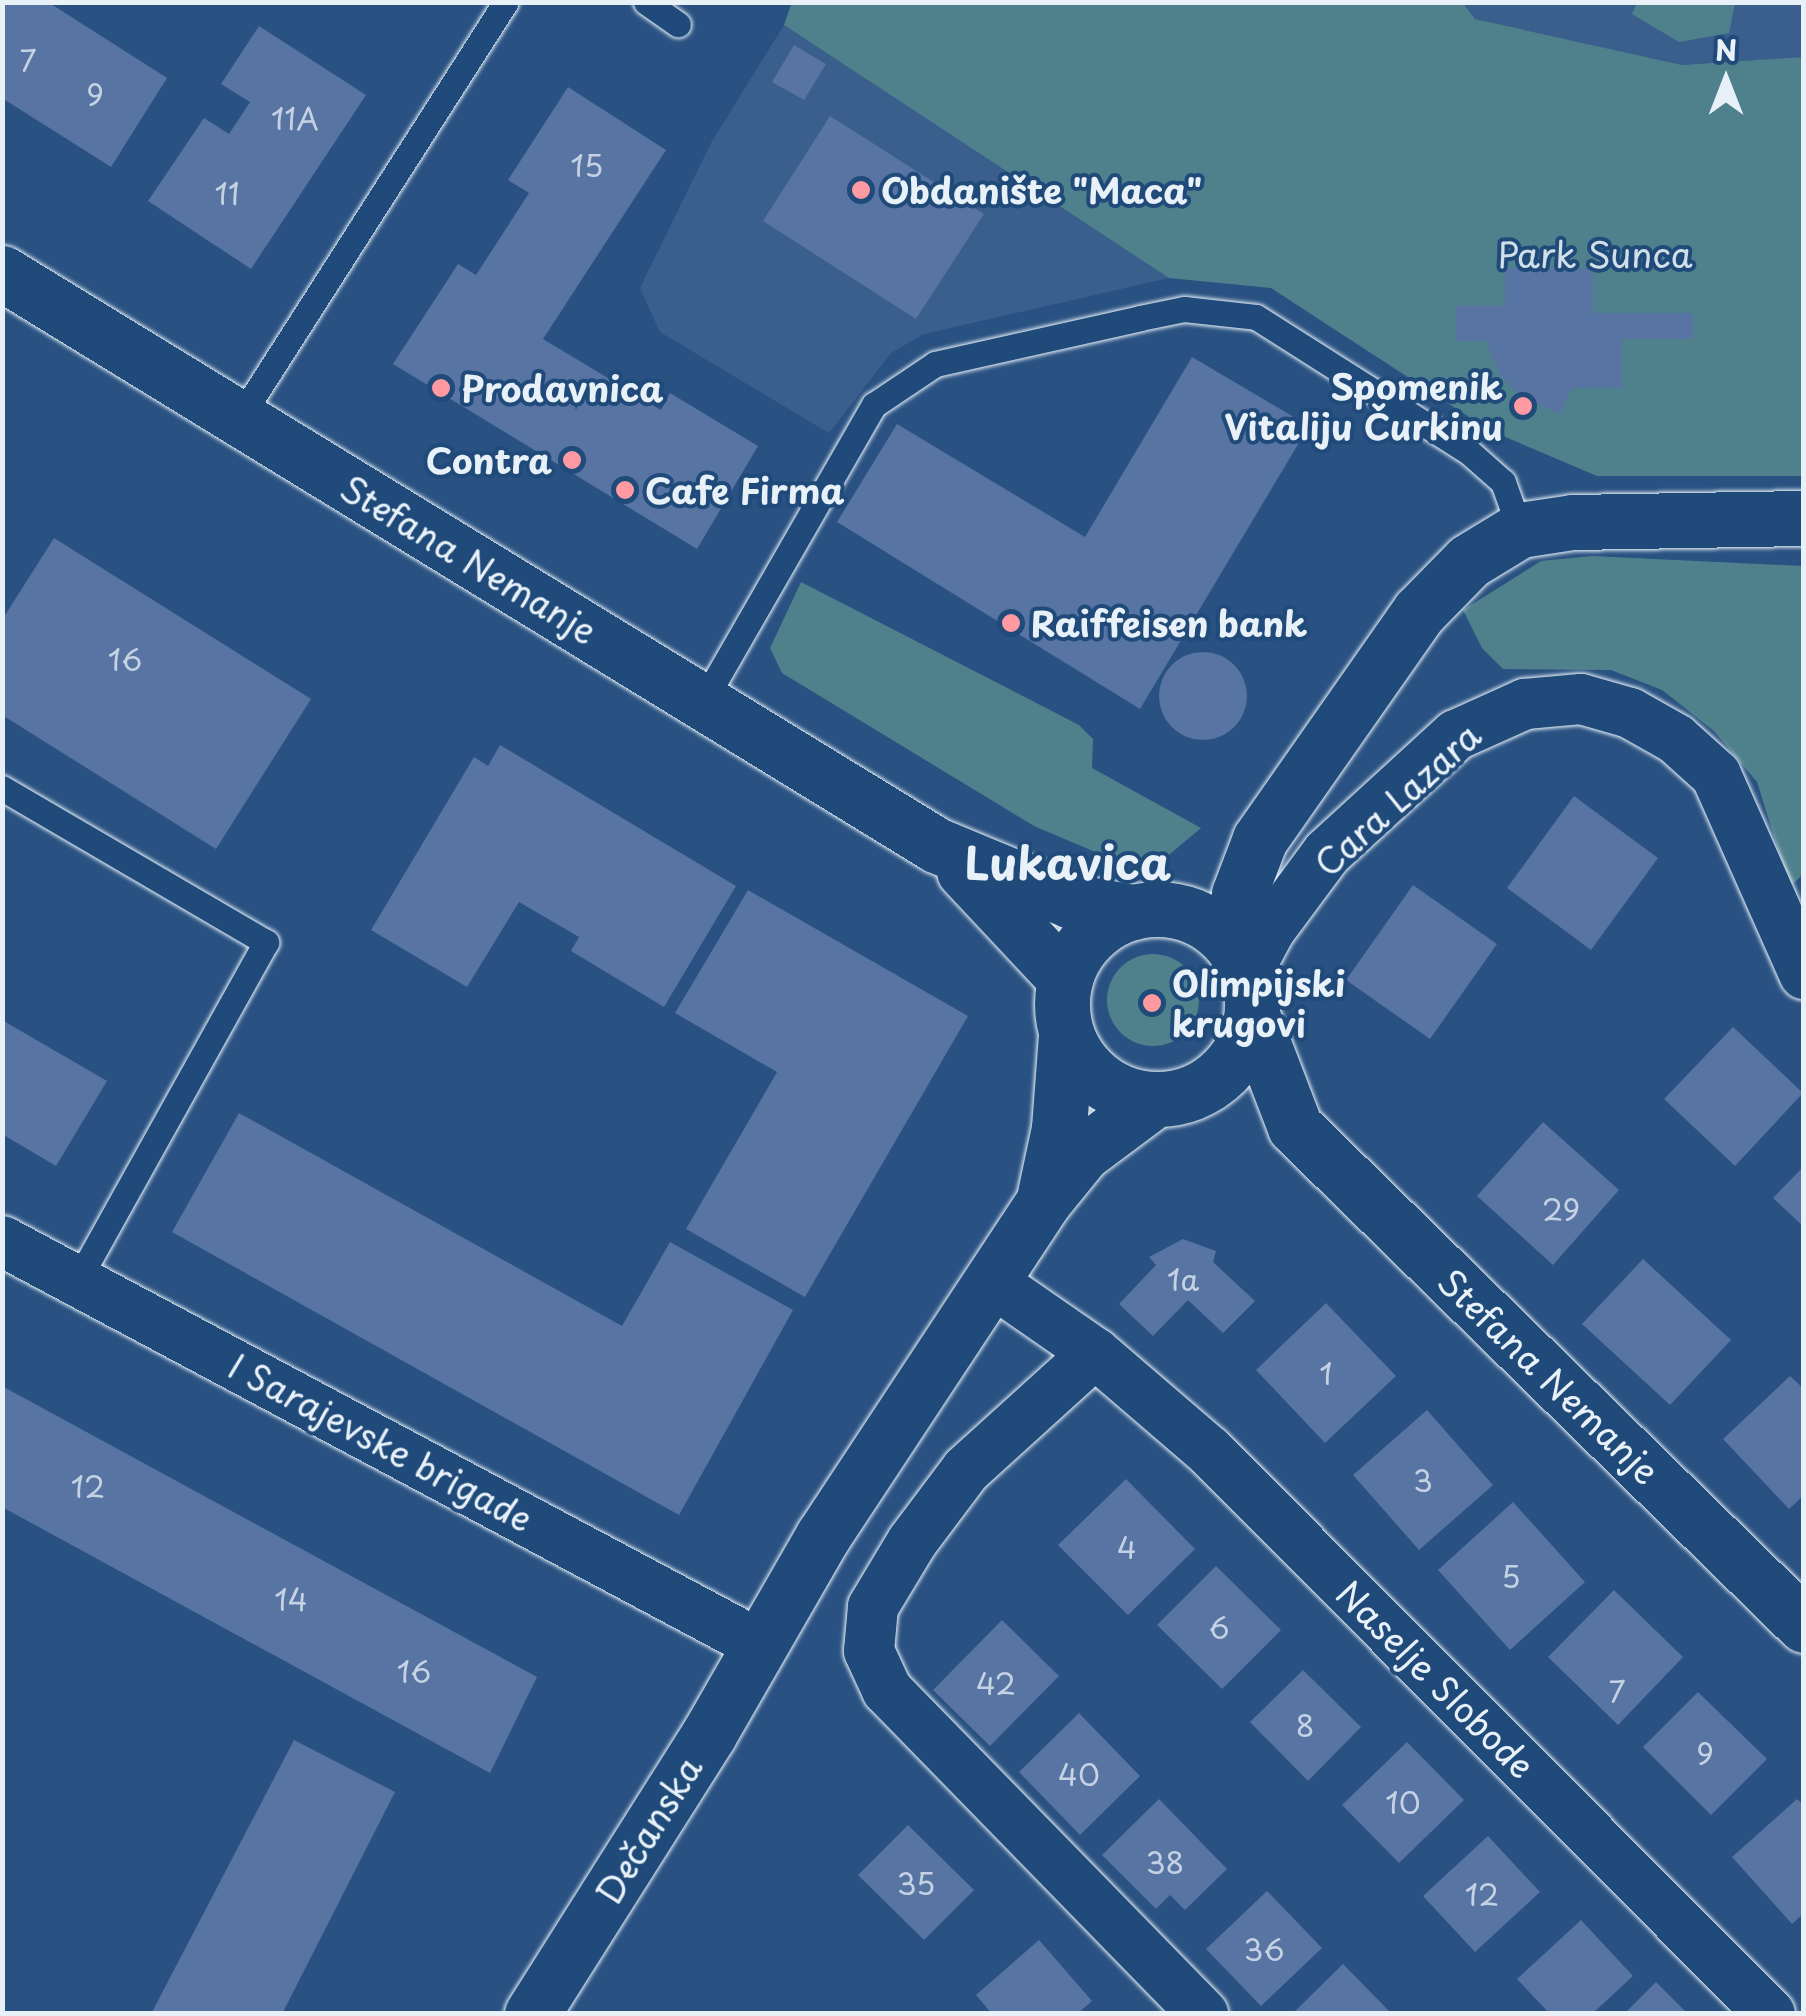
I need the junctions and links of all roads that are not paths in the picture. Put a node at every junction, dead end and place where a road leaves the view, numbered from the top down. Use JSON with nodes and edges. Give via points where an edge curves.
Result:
{"nodes":[{"id":1,"x":506,"y":2,"type":"edge"},
{"id":2,"x":646,"y":2,"type":"edge"},
{"id":3,"x":678,"y":24,"type":"dead end"},
{"id":4,"x":2,"y":273,"type":"edge"},
{"id":5,"x":239,"y":418,"type":"junction"},
{"id":6,"x":1804,"y":518,"type":"edge"},
{"id":7,"x":1520,"y":530,"type":"junction"},
{"id":8,"x":703,"y":702,"type":"junction"},
{"id":9,"x":2,"y":788,"type":"edge"},
{"id":10,"x":1260,"y":839,"type":"junction"},
{"id":11,"x":936,"y":845,"type":"junction"},
{"id":12,"x":1147,"y":911,"type":"junction"},
{"id":13,"x":1804,"y":974,"type":"edge"},
{"id":14,"x":1065,"y":978,"type":"junction"},
{"id":15,"x":1245,"y":979,"type":"junction"},
{"id":16,"x":1066,"y":1035,"type":"junction"},
{"id":17,"x":1169,"y":1098,"type":"junction"},
{"id":18,"x":1295,"y":1128,"type":"junction"},
{"id":19,"x":1043,"y":1202,"type":"junction"},
{"id":20,"x":2,"y":1241,"type":"edge"},
{"id":21,"x":77,"y":1281,"type":"junction"},
{"id":22,"x":991,"y":1281,"type":"junction"},
{"id":23,"x":1095,"y":1353,"type":"junction"},
{"id":24,"x":1804,"y":1625,"type":"edge"},
{"id":25,"x":758,"y":1644,"type":"junction"},
{"id":26,"x":532,"y":2014,"type":"edge"},
{"id":27,"x":1203,"y":2014,"type":"edge"},
{"id":28,"x":1770,"y":2014,"type":"edge"}],
"edges":[{"from":1,"to":5,"type":"lane"},
{"from":2,"to":3,"type":"lane"},
{"from":4,"to":5,"type":"main road","name":"Stefana Nemanje"},
{"from":5,"to":8,"type":"main road","name":"Stefana Nemanje"},
{"from":6,"to":7,"type":"main road","name":"Cara Lazara","via":[[1635,518]]},
{"from":7,"to":8,"type":"lane","via":[[1503,482],[1469,452],[1256,317],[1184,309],[1140,318],[936,364],[874,404]]},
{"from":7,"to":10,"type":"main road","name":"Cara Lazara","via":[[1468,561],[1419,612]]},
{"from":8,"to":11,"type":"main road","name":"Stefana Nemanje"},
{"from":9,"to":21,"type":"lane","via":[[266,942]]},
{"from":10,"to":12,"type":"main road","name":"Cara Lazara","via":[[1195,894]]},
{"from":10,"to":15,"type":"main road","name":"Cara Lazara","via":[[1239,894]]},
{"from":11,"to":12,"type":"main road","name":"Stefana Nemanje","via":[[1070,901]]},
{"from":11,"to":14,"type":"main road","name":"Stefana Nemanje","via":[[1006,909]]},
{"from":12,"to":14,"type":"main road","via":[[1090,936]]},
{"from":12,"to":15,"type":"main road","via":[[1202,921]]},
{"from":13,"to":15,"type":"street","name":"Cara Lazara","via":[[1716,775],[1676,738],[1581,699],[1526,704],[1456,735],[1328,853],[1270,930]]},
{"from":14,"to":16,"type":"main road"},
{"from":15,"to":17,"type":"main road","via":[[1230,1065]]},
{"from":15,"to":18,"type":"main road","name":"Stefana Nemanje"},
{"from":16,"to":17,"type":"main road","via":[[1100,1081]]},
{"from":16,"to":19,"type":"main road","via":[[1059,1128]]},
{"from":17,"to":18,"type":"main road","name":"Stefana Nemanje","via":[[1257,1110]]},
{"from":17,"to":19,"type":"main road","via":[[1095,1143]]},
{"from":18,"to":24,"type":"main road","name":"Stefana Nemanje"},
{"from":19,"to":22,"type":"main road","name":"Dečanska"},
{"from":20,"to":21,"type":"street","name":"I Sarajevske brigade"},
{"from":21,"to":25,"type":"street","name":"I Sarajevske brigade"},
{"from":22,"to":23,"type":"street","name":"Naselje Slobode"},
{"from":22,"to":25,"type":"main road","name":"Dečanska"},
{"from":23,"to":27,"type":"street","via":[[966,1470],[873,1608],[869,1651],[887,1690]]},
{"from":23,"to":28,"type":"street","name":"Naselje Slobode","via":[[1209,1451]]},
{"from":25,"to":26,"type":"main road","name":"Dečanska"}]}
